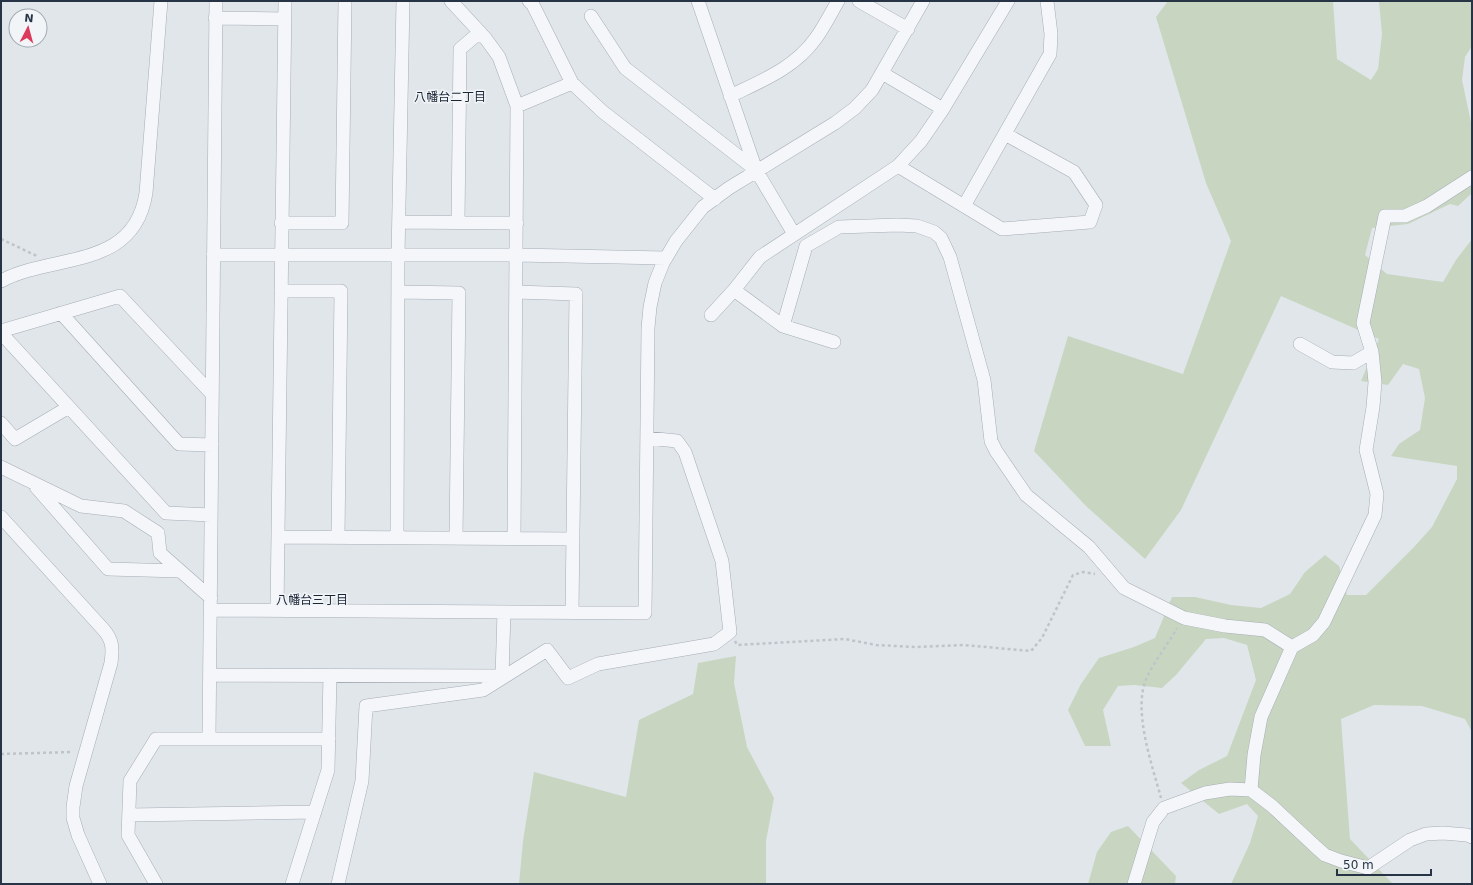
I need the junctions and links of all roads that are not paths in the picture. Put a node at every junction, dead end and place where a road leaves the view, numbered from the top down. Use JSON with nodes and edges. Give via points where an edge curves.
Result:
{"nodes":[{"id":1,"x":161,"y":1,"type":"edge"},
{"id":2,"x":216,"y":1,"type":"edge"},
{"id":3,"x":285,"y":1,"type":"edge"},
{"id":4,"x":345,"y":1,"type":"edge"},
{"id":5,"x":403,"y":1,"type":"edge"},
{"id":6,"x":451,"y":1,"type":"edge"},
{"id":7,"x":529,"y":1,"type":"edge"},
{"id":8,"x":698,"y":1,"type":"edge"},
{"id":9,"x":838,"y":1,"type":"edge"},
{"id":10,"x":859,"y":1,"type":"edge"},
{"id":11,"x":923,"y":1,"type":"edge"},
{"id":12,"x":1008,"y":1,"type":"edge"},
{"id":13,"x":1047,"y":1,"type":"edge"},
{"id":14,"x":591,"y":16,"type":"dead end"},
{"id":15,"x":215,"y":18,"type":"junction"},
{"id":16,"x":284,"y":19,"type":"junction"},
{"id":17,"x":908,"y":29,"type":"junction"},
{"id":18,"x":480,"y":32,"type":"junction"},
{"id":19,"x":882,"y":72,"type":"junction"},
{"id":20,"x":572,"y":83,"type":"junction"},
{"id":21,"x":730,"y":96,"type":"junction"},
{"id":22,"x":517,"y":106,"type":"junction"},
{"id":23,"x":943,"y":109,"type":"junction"},
{"id":24,"x":1005,"y":134,"type":"junction"},
{"id":25,"x":898,"y":166,"type":"junction"},
{"id":26,"x":756,"y":170,"type":"junction"},
{"id":27,"x":1472,"y":177,"type":"edge"},
{"id":28,"x":715,"y":199,"type":"junction"},
{"id":29,"x":964,"y":206,"type":"junction"},
{"id":30,"x":399,"y":222,"type":"junction"},
{"id":31,"x":458,"y":222,"type":"junction"},
{"id":32,"x":281,"y":223,"type":"junction"},
{"id":33,"x":517,"y":223,"type":"junction"},
{"id":34,"x":794,"y":234,"type":"junction"},
{"id":35,"x":213,"y":254,"type":"junction"},
{"id":36,"x":281,"y":255,"type":"junction"},
{"id":37,"x":516,"y":255,"type":"junction"},
{"id":38,"x":398,"y":256,"type":"junction"},
{"id":39,"x":666,"y":258,"type":"junction"},
{"id":40,"x":1,"y":281,"type":"edge"},
{"id":41,"x":734,"y":290,"type":"junction"},
{"id":42,"x":281,"y":291,"type":"junction"},
{"id":43,"x":398,"y":292,"type":"junction"},
{"id":44,"x":516,"y":292,"type":"junction"},
{"id":45,"x":61,"y":313,"type":"junction"},
{"id":46,"x":711,"y":315,"type":"dead end"},
{"id":47,"x":783,"y":326,"type":"junction"},
{"id":48,"x":1,"y":332,"type":"edge"},
{"id":49,"x":834,"y":342,"type":"dead end"},
{"id":50,"x":1300,"y":344,"type":"dead end"},
{"id":51,"x":1372,"y":352,"type":"junction"},
{"id":52,"x":212,"y":394,"type":"junction"},
{"id":53,"x":69,"y":407,"type":"junction"},
{"id":54,"x":1,"y":423,"type":"edge"},
{"id":55,"x":647,"y":438,"type":"junction"},
{"id":56,"x":212,"y":445,"type":"junction"},
{"id":57,"x":1,"y":467,"type":"edge"},
{"id":58,"x":32,"y":482,"type":"junction"},
{"id":59,"x":211,"y":515,"type":"junction"},
{"id":60,"x":1,"y":517,"type":"edge"},
{"id":61,"x":278,"y":537,"type":"junction"},
{"id":62,"x":338,"y":537,"type":"junction"},
{"id":63,"x":397,"y":538,"type":"junction"},
{"id":64,"x":456,"y":538,"type":"junction"},
{"id":65,"x":514,"y":538,"type":"junction"},
{"id":66,"x":573,"y":539,"type":"junction"},
{"id":67,"x":180,"y":571,"type":"junction"},
{"id":68,"x":210,"y":604,"type":"junction"},
{"id":69,"x":277,"y":610,"type":"junction"},
{"id":70,"x":504,"y":612,"type":"junction"},
{"id":71,"x":572,"y":612,"type":"junction"},
{"id":72,"x":1292,"y":647,"type":"junction"},
{"id":73,"x":210,"y":675,"type":"junction"},
{"id":74,"x":330,"y":675,"type":"junction"},
{"id":75,"x":502,"y":676,"type":"junction"},
{"id":76,"x":209,"y":739,"type":"junction"},
{"id":77,"x":329,"y":739,"type":"junction"},
{"id":78,"x":1251,"y":790,"type":"junction"},
{"id":79,"x":315,"y":812,"type":"junction"},
{"id":80,"x":129,"y":815,"type":"junction"},
{"id":81,"x":1472,"y":837,"type":"edge"},
{"id":82,"x":100,"y":884,"type":"edge"},
{"id":83,"x":156,"y":884,"type":"edge"},
{"id":84,"x":292,"y":884,"type":"edge"},
{"id":85,"x":338,"y":884,"type":"edge"},
{"id":86,"x":1134,"y":884,"type":"edge"}],
"edges":[{"from":1,"to":40,"type":"street","via":[[146,193],[141,214],[126,234],[108,248],[93,255],[18,273]]},
{"from":2,"to":15,"type":"street"},
{"from":3,"to":16,"type":"street"},
{"from":4,"to":32,"type":"street","via":[[342,224]]},
{"from":5,"to":30,"type":"street"},
{"from":6,"to":18,"type":"street"},
{"from":7,"to":20,"type":"street"},
{"from":8,"to":21,"type":"street"},
{"from":9,"to":21,"type":"street","via":[[816,39],[796,59],[777,74]]},
{"from":10,"to":17,"type":"street"},
{"from":11,"to":17,"type":"street"},
{"from":12,"to":23,"type":"street"},
{"from":13,"to":24,"type":"street","via":[[1051,34],[1050,54]]},
{"from":14,"to":26,"type":"street","via":[[626,68]]},
{"from":15,"to":16,"type":"street"},
{"from":15,"to":35,"type":"street"},
{"from":16,"to":32,"type":"street"},
{"from":17,"to":19,"type":"street"},
{"from":18,"to":22,"type":"street","via":[[499,57]]},
{"from":18,"to":31,"type":"street","via":[[460,50]]},
{"from":19,"to":23,"type":"street"},
{"from":19,"to":26,"type":"street","via":[[872,90],[855,108],[835,123]]},
{"from":20,"to":22,"type":"street"},
{"from":20,"to":28,"type":"street","via":[[603,112]]},
{"from":21,"to":26,"type":"street"},
{"from":22,"to":33,"type":"street"},
{"from":23,"to":25,"type":"street","via":[[921,141]]},
{"from":24,"to":29,"type":"street"},
{"from":24,"to":29,"type":"street","via":[[1074,172],[1096,204],[1090,222],[1002,229]]},
{"from":25,"to":29,"type":"street"},
{"from":25,"to":34,"type":"street"},
{"from":26,"to":28,"type":"street"},
{"from":26,"to":34,"type":"street"},
{"from":27,"to":51,"type":"street","via":[[1428,206],[1405,216],[1385,216],[1363,323]]},
{"from":28,"to":39,"type":"street","via":[[699,213]]},
{"from":30,"to":31,"type":"street"},
{"from":30,"to":38,"type":"street"},
{"from":31,"to":33,"type":"street"},
{"from":32,"to":36,"type":"street"},
{"from":33,"to":37,"type":"street"},
{"from":34,"to":41,"type":"street","via":[[760,257]]},
{"from":35,"to":36,"type":"street"},
{"from":35,"to":52,"type":"street"},
{"from":36,"to":38,"type":"street"},
{"from":36,"to":42,"type":"street"},
{"from":37,"to":38,"type":"street"},
{"from":37,"to":39,"type":"street"},
{"from":37,"to":44,"type":"street"},
{"from":38,"to":43,"type":"street"},
{"from":39,"to":55,"type":"street","via":[[655,283],[649,314]]},
{"from":41,"to":46,"type":"street"},
{"from":41,"to":47,"type":"street"},
{"from":42,"to":61,"type":"street"},
{"from":42,"to":62,"type":"street","via":[[341,291]]},
{"from":43,"to":63,"type":"street"},
{"from":43,"to":64,"type":"street","via":[[459,293]]},
{"from":44,"to":65,"type":"street"},
{"from":44,"to":66,"type":"street","via":[[576,294]]},
{"from":45,"to":48,"type":"street"},
{"from":45,"to":52,"type":"street","via":[[120,296]]},
{"from":45,"to":56,"type":"street","via":[[180,444]]},
{"from":47,"to":49,"type":"street"},
{"from":47,"to":72,"type":"street","via":[[806,246],[839,227],[898,225],[917,226],[934,232],[941,238],[950,257],[984,380],[991,441],[1026,495],[1089,547],[1124,588],[1184,618],[1265,630]]},
{"from":48,"to":53,"type":"street"},
{"from":50,"to":51,"type":"street","via":[[1332,362],[1353,363]]},
{"from":51,"to":72,"type":"street","via":[[1375,382],[1366,450],[1377,494],[1375,516],[1324,622],[1313,635]]},
{"from":52,"to":56,"type":"street"},
{"from":53,"to":54,"type":"street","via":[[15,439]]},
{"from":53,"to":59,"type":"street","via":[[166,513]]},
{"from":55,"to":71,"type":"street","via":[[645,612]]},
{"from":55,"to":75,"type":"street","via":[[676,441],[685,452],[722,561],[730,632],[714,644],[598,664],[568,678],[547,650]]},
{"from":56,"to":59,"type":"street"},
{"from":57,"to":58,"type":"street"},
{"from":58,"to":67,"type":"street","via":[[81,506],[124,511],[158,533],[160,553]]},
{"from":58,"to":67,"type":"street","via":[[108,569]]},
{"from":59,"to":68,"type":"street"},
{"from":60,"to":82,"type":"street","via":[[112,642],[111,663],[76,786],[73,818],[85,853]]},
{"from":61,"to":62,"type":"street"},
{"from":61,"to":69,"type":"street"},
{"from":62,"to":63,"type":"street"},
{"from":63,"to":64,"type":"street"},
{"from":64,"to":65,"type":"street"},
{"from":65,"to":66,"type":"street"},
{"from":66,"to":71,"type":"street"},
{"from":67,"to":68,"type":"street"},
{"from":68,"to":69,"type":"street"},
{"from":68,"to":73,"type":"street"},
{"from":69,"to":70,"type":"street"},
{"from":70,"to":71,"type":"street"},
{"from":70,"to":75,"type":"street"},
{"from":72,"to":78,"type":"street","via":[[1261,717]]},
{"from":73,"to":74,"type":"street"},
{"from":73,"to":76,"type":"street"},
{"from":74,"to":75,"type":"street"},
{"from":74,"to":77,"type":"street"},
{"from":75,"to":85,"type":"street","via":[[483,690],[366,706],[362,781]]},
{"from":76,"to":77,"type":"street"},
{"from":76,"to":80,"type":"street","via":[[156,739],[130,781]]},
{"from":77,"to":79,"type":"street","via":[[328,770]]},
{"from":78,"to":81,"type":"street","via":[[1325,854],[1368,868],[1410,840],[1426,834],[1443,833]]},
{"from":78,"to":86,"type":"street","via":[[1230,789],[1205,793],[1164,808],[1153,822]]},
{"from":79,"to":80,"type":"street"},
{"from":79,"to":84,"type":"street"},
{"from":80,"to":83,"type":"street","via":[[128,835]]}]}
